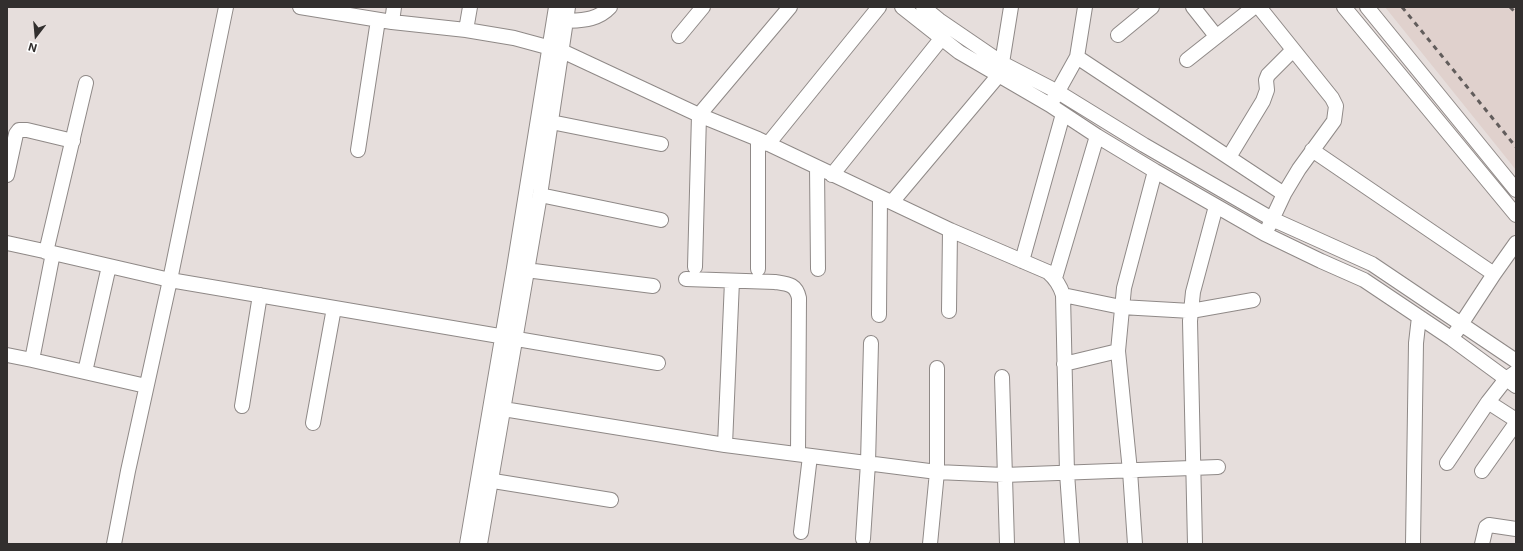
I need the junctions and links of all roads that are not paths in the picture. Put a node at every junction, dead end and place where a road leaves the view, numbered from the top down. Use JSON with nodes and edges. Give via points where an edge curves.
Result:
{"nodes":[{"id":1,"x":226,"y":7,"type":"edge"},
{"id":2,"x":300,"y":7,"type":"edge"},
{"id":3,"x":394,"y":7,"type":"edge"},
{"id":4,"x":470,"y":7,"type":"edge"},
{"id":5,"x":556,"y":7,"type":"edge"},
{"id":6,"x":610,"y":7,"type":"edge"},
{"id":7,"x":702,"y":7,"type":"edge"},
{"id":8,"x":790,"y":7,"type":"edge"},
{"id":9,"x":879,"y":7,"type":"edge"},
{"id":10,"x":902,"y":7,"type":"edge"},
{"id":11,"x":923,"y":7,"type":"edge"},
{"id":12,"x":1011,"y":7,"type":"edge"},
{"id":13,"x":1085,"y":7,"type":"edge"},
{"id":14,"x":1152,"y":7,"type":"edge"},
{"id":15,"x":1193,"y":7,"type":"edge"},
{"id":16,"x":1254,"y":7,"type":"edge"},
{"id":17,"x":1259,"y":7,"type":"edge"},
{"id":18,"x":1344,"y":7,"type":"edge"},
{"id":19,"x":1367,"y":7,"type":"edge"},
{"id":20,"x":318,"y":8,"type":"edge"},
{"id":21,"x":567,"y":14,"type":"edge"},
{"id":22,"x":385,"y":21,"type":"junction"},
{"id":23,"x":466,"y":30,"type":"junction"},
{"id":24,"x":1118,"y":35,"type":"dead end"},
{"id":25,"x":679,"y":36,"type":"dead end"},
{"id":26,"x":1216,"y":36,"type":"junction"},
{"id":27,"x":941,"y":39,"type":"junction"},
{"id":28,"x":556,"y":49,"type":"junction"},
{"id":29,"x":1294,"y":50,"type":"junction"},
{"id":30,"x":1078,"y":57,"type":"junction"},
{"id":31,"x":1186,"y":60,"type":"dead end"},
{"id":32,"x":1000,"y":69,"type":"junction"},
{"id":33,"x":86,"y":83,"type":"dead end"},
{"id":34,"x":1058,"y":92,"type":"junction"},
{"id":35,"x":1050,"y":105,"type":"junction"},
{"id":36,"x":1063,"y":114,"type":"junction"},
{"id":37,"x":699,"y":115,"type":"junction"},
{"id":38,"x":551,"y":122,"type":"junction"},
{"id":39,"x":1097,"y":136,"type":"junction"},
{"id":40,"x":73,"y":141,"type":"junction"},
{"id":41,"x":763,"y":142,"type":"junction"},
{"id":42,"x":661,"y":144,"type":"dead end"},
{"id":43,"x":358,"y":150,"type":"dead end"},
{"id":44,"x":1312,"y":150,"type":"junction"},
{"id":45,"x":1229,"y":157,"type":"junction"},
{"id":46,"x":817,"y":167,"type":"junction"},
{"id":47,"x":1155,"y":171,"type":"junction"},
{"id":48,"x":7,"y":175,"type":"edge"},
{"id":49,"x":832,"y":175,"type":"junction"},
{"id":50,"x":1516,"y":190,"type":"edge"},
{"id":51,"x":1284,"y":194,"type":"junction"},
{"id":52,"x":540,"y":195,"type":"junction"},
{"id":53,"x":886,"y":200,"type":"junction"},
{"id":54,"x":1216,"y":206,"type":"junction"},
{"id":55,"x":1516,"y":215,"type":"edge"},
{"id":56,"x":1272,"y":219,"type":"junction"},
{"id":57,"x":660,"y":220,"type":"dead end"},
{"id":58,"x":950,"y":230,"type":"junction"},
{"id":59,"x":1265,"y":234,"type":"junction"},
{"id":60,"x":7,"y":243,"type":"edge"},
{"id":61,"x":1516,"y":243,"type":"edge"},
{"id":62,"x":49,"y":252,"type":"junction"},
{"id":63,"x":1022,"y":261,"type":"junction"},
{"id":64,"x":109,"y":266,"type":"junction"},
{"id":65,"x":695,"y":267,"type":"dead end"},
{"id":66,"x":521,"y":269,"type":"junction"},
{"id":67,"x":758,"y":269,"type":"dead end"},
{"id":68,"x":818,"y":269,"type":"dead end"},
{"id":69,"x":1494,"y":274,"type":"junction"},
{"id":70,"x":1055,"y":278,"type":"junction"},
{"id":71,"x":686,"y":279,"type":"dead end"},
{"id":72,"x":170,"y":280,"type":"junction"},
{"id":73,"x":732,"y":281,"type":"junction"},
{"id":74,"x":653,"y":286,"type":"dead end"},
{"id":75,"x":260,"y":295,"type":"junction"},
{"id":76,"x":1063,"y":295,"type":"junction"},
{"id":77,"x":1253,"y":300,"type":"dead end"},
{"id":78,"x":1121,"y":307,"type":"junction"},
{"id":79,"x":334,"y":308,"type":"junction"},
{"id":80,"x":950,"y":311,"type":"dead end"},
{"id":81,"x":1191,"y":311,"type":"junction"},
{"id":82,"x":880,"y":315,"type":"dead end"},
{"id":83,"x":1419,"y":317,"type":"junction"},
{"id":84,"x":1462,"y":324,"type":"junction"},
{"id":85,"x":509,"y":337,"type":"junction"},
{"id":86,"x":1452,"y":339,"type":"junction"},
{"id":87,"x":871,"y":342,"type":"dead end"},
{"id":88,"x":1118,"y":351,"type":"junction"},
{"id":89,"x":7,"y":355,"type":"edge"},
{"id":90,"x":32,"y":360,"type":"junction"},
{"id":91,"x":1516,"y":361,"type":"edge"},
{"id":92,"x":658,"y":363,"type":"dead end"},
{"id":93,"x":1064,"y":364,"type":"junction"},
{"id":94,"x":937,"y":368,"type":"dead end"},
{"id":95,"x":85,"y":372,"type":"junction"},
{"id":96,"x":1002,"y":377,"type":"dead end"},
{"id":97,"x":1513,"y":379,"type":"edge"},
{"id":98,"x":146,"y":386,"type":"junction"},
{"id":99,"x":1488,"y":402,"type":"junction"},
{"id":100,"x":242,"y":406,"type":"dead end"},
{"id":101,"x":497,"y":408,"type":"junction"},
{"id":102,"x":1516,"y":421,"type":"edge"},
{"id":103,"x":313,"y":423,"type":"dead end"},
{"id":104,"x":725,"y":445,"type":"junction"},
{"id":105,"x":804,"y":455,"type":"junction"},
{"id":106,"x":868,"y":463,"type":"junction"},
{"id":107,"x":1447,"y":463,"type":"dead end"},
{"id":108,"x":1193,"y":468,"type":"junction"},
{"id":109,"x":1218,"y":468,"type":"dead end"},
{"id":110,"x":1130,"y":471,"type":"junction"},
{"id":111,"x":1482,"y":471,"type":"dead end"},
{"id":112,"x":937,"y":472,"type":"junction"},
{"id":113,"x":1067,"y":473,"type":"junction"},
{"id":114,"x":1004,"y":475,"type":"junction"},
{"id":115,"x":485,"y":479,"type":"junction"},
{"id":116,"x":611,"y":500,"type":"dead end"},
{"id":117,"x":1516,"y":529,"type":"edge"},
{"id":118,"x":801,"y":532,"type":"dead end"},
{"id":119,"x":863,"y":539,"type":"dead end"},
{"id":120,"x":114,"y":544,"type":"edge"},
{"id":121,"x":467,"y":544,"type":"edge"},
{"id":122,"x":480,"y":544,"type":"edge"},
{"id":123,"x":930,"y":544,"type":"edge"},
{"id":124,"x":1007,"y":544,"type":"edge"},
{"id":125,"x":1072,"y":544,"type":"edge"},
{"id":126,"x":1135,"y":544,"type":"edge"},
{"id":127,"x":1195,"y":544,"type":"edge"},
{"id":128,"x":1413,"y":544,"type":"edge"},
{"id":129,"x":1482,"y":544,"type":"edge"}],
"edges":[{"from":1,"to":72,"type":"street"},
{"from":2,"to":20,"type":"street"},
{"from":3,"to":22,"type":"street"},
{"from":4,"to":23,"type":"street"},
{"from":5,"to":28,"type":"street"},
{"from":6,"to":21,"type":"street","via":[[604,13],[586,20]]},
{"from":7,"to":25,"type":"street"},
{"from":8,"to":37,"type":"street"},
{"from":9,"to":41,"type":"street"},
{"from":10,"to":27,"type":"street"},
{"from":11,"to":32,"type":"street"},
{"from":12,"to":32,"type":"street"},
{"from":13,"to":30,"type":"street"},
{"from":14,"to":24,"type":"street"},
{"from":15,"to":26,"type":"street"},
{"from":16,"to":26,"type":"street"},
{"from":17,"to":29,"type":"street"},
{"from":18,"to":55,"type":"street"},
{"from":19,"to":50,"type":"street"},
{"from":20,"to":22,"type":"street"},
{"from":21,"to":28,"type":"street"},
{"from":22,"to":23,"type":"street"},
{"from":22,"to":43,"type":"street"},
{"from":23,"to":28,"type":"street","via":[[514,38]]},
{"from":26,"to":31,"type":"street"},
{"from":27,"to":32,"type":"street","via":[[959,52]]},
{"from":27,"to":49,"type":"street"},
{"from":28,"to":37,"type":"street"},
{"from":28,"to":38,"type":"street"},
{"from":28,"to":66,"type":"street"},
{"from":29,"to":44,"type":"street","via":[[1336,106],[1334,120]]},
{"from":29,"to":45,"type":"street","via":[[1268,75],[1263,101]]},
{"from":30,"to":34,"type":"street"},
{"from":30,"to":45,"type":"street"},
{"from":32,"to":34,"type":"street"},
{"from":32,"to":35,"type":"street"},
{"from":32,"to":53,"type":"street"},
{"from":33,"to":40,"type":"street"},
{"from":34,"to":35,"type":"street"},
{"from":34,"to":56,"type":"street"},
{"from":35,"to":36,"type":"street"},
{"from":36,"to":39,"type":"street"},
{"from":36,"to":63,"type":"street"},
{"from":37,"to":41,"type":"street"},
{"from":37,"to":65,"type":"street"},
{"from":38,"to":42,"type":"street"},
{"from":38,"to":52,"type":"street"},
{"from":39,"to":47,"type":"street"},
{"from":39,"to":70,"type":"street"},
{"from":40,"to":48,"type":"street","via":[[19,130]]},
{"from":40,"to":62,"type":"street"},
{"from":41,"to":46,"type":"street"},
{"from":41,"to":67,"type":"street"},
{"from":44,"to":51,"type":"street"},
{"from":44,"to":69,"type":"street"},
{"from":45,"to":51,"type":"street"},
{"from":46,"to":49,"type":"street"},
{"from":46,"to":68,"type":"street"},
{"from":47,"to":54,"type":"street"},
{"from":47,"to":78,"type":"street"},
{"from":49,"to":53,"type":"street"},
{"from":51,"to":56,"type":"street"},
{"from":52,"to":57,"type":"street"},
{"from":52,"to":66,"type":"street"},
{"from":53,"to":58,"type":"street"},
{"from":53,"to":82,"type":"street"},
{"from":54,"to":59,"type":"street"},
{"from":54,"to":81,"type":"street","via":[[1193,292]]},
{"from":56,"to":59,"type":"street"},
{"from":56,"to":84,"type":"street","via":[[1372,264]]},
{"from":58,"to":63,"type":"street"},
{"from":58,"to":80,"type":"street"},
{"from":59,"to":83,"type":"street","via":[[1364,280]]},
{"from":60,"to":62,"type":"street"},
{"from":61,"to":69,"type":"street"},
{"from":62,"to":64,"type":"street"},
{"from":62,"to":90,"type":"street"},
{"from":63,"to":70,"type":"street","via":[[1048,272]]},
{"from":64,"to":72,"type":"street"},
{"from":64,"to":95,"type":"street"},
{"from":66,"to":74,"type":"street"},
{"from":66,"to":85,"type":"street"},
{"from":69,"to":84,"type":"street"},
{"from":70,"to":76,"type":"street"},
{"from":71,"to":73,"type":"street"},
{"from":72,"to":75,"type":"street"},
{"from":72,"to":98,"type":"street"},
{"from":73,"to":104,"type":"street"},
{"from":73,"to":105,"type":"street","via":[[786,284],[798,291]]},
{"from":75,"to":79,"type":"street"},
{"from":75,"to":100,"type":"street"},
{"from":76,"to":78,"type":"street"},
{"from":76,"to":93,"type":"street"},
{"from":77,"to":81,"type":"street"},
{"from":78,"to":81,"type":"street"},
{"from":78,"to":88,"type":"street"},
{"from":79,"to":85,"type":"street"},
{"from":79,"to":103,"type":"street"},
{"from":81,"to":108,"type":"street"},
{"from":83,"to":86,"type":"street"},
{"from":83,"to":128,"type":"street","via":[[1416,343]]},
{"from":84,"to":86,"type":"street"},
{"from":84,"to":91,"type":"street"},
{"from":85,"to":92,"type":"street"},
{"from":85,"to":101,"type":"street"},
{"from":86,"to":97,"type":"street"},
{"from":87,"to":106,"type":"street"},
{"from":88,"to":93,"type":"street"},
{"from":88,"to":110,"type":"street"},
{"from":89,"to":90,"type":"street"},
{"from":90,"to":95,"type":"street"},
{"from":93,"to":113,"type":"street"},
{"from":94,"to":112,"type":"street"},
{"from":95,"to":98,"type":"street"},
{"from":96,"to":114,"type":"street"},
{"from":97,"to":99,"type":"street"},
{"from":98,"to":120,"type":"street"},
{"from":99,"to":102,"type":"street"},
{"from":99,"to":107,"type":"street"},
{"from":101,"to":104,"type":"street"},
{"from":101,"to":115,"type":"street"},
{"from":102,"to":111,"type":"street"},
{"from":104,"to":105,"type":"street"},
{"from":105,"to":106,"type":"street"},
{"from":105,"to":118,"type":"street"},
{"from":106,"to":112,"type":"street"},
{"from":106,"to":119,"type":"street"},
{"from":108,"to":109,"type":"street"},
{"from":108,"to":110,"type":"street"},
{"from":108,"to":127,"type":"street"},
{"from":110,"to":113,"type":"street"},
{"from":110,"to":126,"type":"street"},
{"from":112,"to":114,"type":"street"},
{"from":112,"to":123,"type":"street"},
{"from":113,"to":114,"type":"street"},
{"from":113,"to":125,"type":"street"},
{"from":114,"to":124,"type":"street"},
{"from":115,"to":116,"type":"street"},
{"from":115,"to":121,"type":"street"},
{"from":115,"to":122,"type":"street"},
{"from":117,"to":129,"type":"street","via":[[1489,525],[1486,527]]}]}
